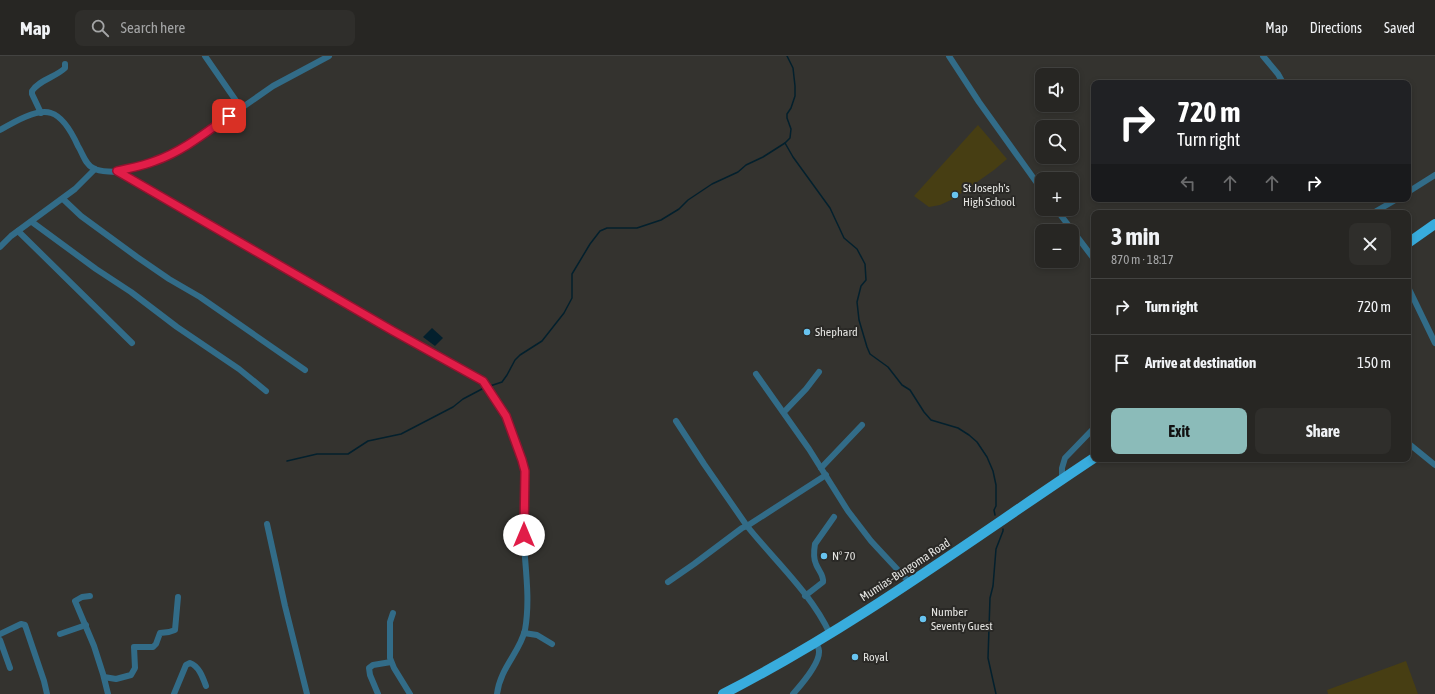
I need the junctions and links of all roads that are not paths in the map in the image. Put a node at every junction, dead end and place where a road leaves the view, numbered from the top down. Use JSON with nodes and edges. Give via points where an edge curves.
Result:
{"nodes":[{"id":1,"x":205,"y":56,"type":"edge"},
{"id":2,"x":329,"y":56,"type":"edge"},
{"id":3,"x":948,"y":56,"type":"edge"},
{"id":4,"x":1262,"y":56,"type":"edge"},
{"id":5,"x":65,"y":64,"type":"dead end"},
{"id":6,"x":1281,"y":80,"type":"edge"},
{"id":7,"x":241,"y":108,"type":"junction"},
{"id":8,"x":41,"y":113,"type":"junction"},
{"id":9,"x":0,"y":130,"type":"edge"},
{"id":10,"x":95,"y":169,"type":"junction"},
{"id":11,"x":117,"y":171,"type":"junction"},
{"id":12,"x":1435,"y":175,"type":"edge"},
{"id":13,"x":1035,"y":180,"type":"edge"},
{"id":14,"x":1411,"y":190,"type":"edge"},
{"id":15,"x":63,"y":199,"type":"junction"},
{"id":16,"x":1384,"y":202,"type":"edge"},
{"id":17,"x":1392,"y":202,"type":"edge"},
{"id":18,"x":1387,"y":205,"type":"junction"},
{"id":19,"x":1378,"y":210,"type":"edge"},
{"id":20,"x":1061,"y":216,"type":"edge"},
{"id":21,"x":32,"y":222,"type":"junction"},
{"id":22,"x":1435,"y":224,"type":"edge"},
{"id":23,"x":18,"y":231,"type":"junction"},
{"id":24,"x":1411,"y":241,"type":"edge"},
{"id":25,"x":0,"y":247,"type":"edge"},
{"id":26,"x":1091,"y":255,"type":"edge"},
{"id":27,"x":1411,"y":293,"type":"edge"},
{"id":28,"x":132,"y":343,"type":"dead end"},
{"id":29,"x":1435,"y":343,"type":"edge"},
{"id":30,"x":305,"y":370,"type":"dead end"},
{"id":31,"x":819,"y":372,"type":"dead end"},
{"id":32,"x":756,"y":374,"type":"dead end"},
{"id":33,"x":266,"y":391,"type":"dead end"},
{"id":34,"x":784,"y":412,"type":"junction"},
{"id":35,"x":676,"y":421,"type":"dead end"},
{"id":36,"x":862,"y":425,"type":"dead end"},
{"id":37,"x":1091,"y":431,"type":"edge"},
{"id":38,"x":1411,"y":445,"type":"edge"},
{"id":39,"x":1091,"y":460,"type":"edge"},
{"id":40,"x":1435,"y":465,"type":"edge"},
{"id":41,"x":821,"y":468,"type":"junction"},
{"id":42,"x":826,"y":475,"type":"junction"},
{"id":43,"x":1062,"y":479,"type":"junction"},
{"id":44,"x":834,"y":517,"type":"dead end"},
{"id":45,"x":267,"y":524,"type":"dead end"},
{"id":46,"x":747,"y":526,"type":"junction"},
{"id":47,"x":668,"y":582,"type":"dead end"},
{"id":48,"x":910,"y":583,"type":"junction"},
{"id":49,"x":90,"y":596,"type":"dead end"},
{"id":50,"x":805,"y":596,"type":"junction"},
{"id":51,"x":178,"y":597,"type":"dead end"},
{"id":52,"x":393,"y":613,"type":"dead end"},
{"id":53,"x":86,"y":625,"type":"junction"},
{"id":54,"x":524,"y":633,"type":"junction"},
{"id":55,"x":0,"y":634,"type":"edge"},
{"id":56,"x":60,"y":634,"type":"dead end"},
{"id":57,"x":830,"y":634,"type":"junction"},
{"id":58,"x":0,"y":640,"type":"edge"},
{"id":59,"x":816,"y":642,"type":"junction"},
{"id":60,"x":552,"y":644,"type":"dead end"},
{"id":61,"x":391,"y":662,"type":"junction"},
{"id":62,"x":10,"y":668,"type":"dead end"},
{"id":63,"x":104,"y":677,"type":"junction"},
{"id":64,"x":206,"y":686,"type":"dead end"},
{"id":65,"x":47,"y":694,"type":"edge"},
{"id":66,"x":108,"y":694,"type":"edge"},
{"id":67,"x":174,"y":694,"type":"edge"},
{"id":68,"x":307,"y":694,"type":"edge"},
{"id":69,"x":378,"y":694,"type":"edge"},
{"id":70,"x":410,"y":694,"type":"edge"},
{"id":71,"x":497,"y":694,"type":"edge"},
{"id":72,"x":723,"y":694,"type":"edge"},
{"id":73,"x":793,"y":694,"type":"edge"}],
"edges":[{"from":1,"to":7,"type":"street"},
{"from":2,"to":7,"type":"street","via":[[274,86]]},
{"from":3,"to":13,"type":"street"},
{"from":4,"to":6,"type":"street"},
{"from":5,"to":8,"type":"street","via":[[65,68],[32,91]]},
{"from":7,"to":11,"type":"street","via":[[176,152],[155,161]]},
{"from":8,"to":9,"type":"street"},
{"from":8,"to":10,"type":"street","via":[[49,112],[59,119],[73,136],[88,164]]},
{"from":10,"to":11,"type":"street"},
{"from":10,"to":15,"type":"street"},
{"from":11,"to":54,"type":"street","via":[[485,383],[506,416],[525,471],[524,535],[527,580]]},
{"from":12,"to":14,"type":"street"},
{"from":15,"to":21,"type":"street"},
{"from":15,"to":30,"type":"street","via":[[81,216],[137,258],[200,297]]},
{"from":16,"to":18,"type":"street"},
{"from":17,"to":18,"type":"street"},
{"from":18,"to":19,"type":"street"},
{"from":20,"to":26,"type":"street"},
{"from":21,"to":23,"type":"street"},
{"from":21,"to":33,"type":"street","via":[[177,328],[239,369]]},
{"from":22,"to":24,"type":"highway"},
{"from":23,"to":25,"type":"street"},
{"from":23,"to":28,"type":"street"},
{"from":27,"to":29,"type":"street"},
{"from":31,"to":34,"type":"street"},
{"from":32,"to":34,"type":"street"},
{"from":34,"to":41,"type":"street"},
{"from":35,"to":46,"type":"street"},
{"from":36,"to":41,"type":"street"},
{"from":37,"to":43,"type":"street","via":[[1066,458],[1062,468]]},
{"from":38,"to":40,"type":"street"},
{"from":39,"to":43,"type":"highway","name":"Mumias-Bungoma Road"},
{"from":41,"to":42,"type":"street"},
{"from":42,"to":46,"type":"street"},
{"from":42,"to":48,"type":"street","via":[[866,536]]},
{"from":43,"to":48,"type":"highway","name":"Mumias-Bungoma Road"},
{"from":44,"to":50,"type":"street","via":[[814,549],[816,565],[823,582]]},
{"from":45,"to":68,"type":"street"},
{"from":46,"to":47,"type":"street"},
{"from":46,"to":50,"type":"street"},
{"from":48,"to":57,"type":"highway","name":"Mumias-Bungoma Road"},
{"from":49,"to":53,"type":"street","via":[[75,600]]},
{"from":50,"to":57,"type":"street"},
{"from":51,"to":63,"type":"street","via":[[175,630],[160,633],[153,647],[134,647],[135,668],[131,675]]},
{"from":52,"to":61,"type":"street","via":[[390,622]]},
{"from":53,"to":56,"type":"street"},
{"from":53,"to":63,"type":"street"},
{"from":54,"to":60,"type":"street","via":[[537,635]]},
{"from":54,"to":71,"type":"street","via":[[502,676]]},
{"from":55,"to":65,"type":"street","via":[[21,624],[25,625]]},
{"from":57,"to":59,"type":"highway","name":"Mumias-Bungoma Road"},
{"from":58,"to":62,"type":"street"},
{"from":59,"to":72,"type":"highway","name":"Mumias-Bungoma Road"},
{"from":59,"to":73,"type":"street","via":[[819,649],[818,657]]},
{"from":61,"to":69,"type":"street","via":[[369,668]]},
{"from":61,"to":70,"type":"street"},
{"from":63,"to":66,"type":"street"},
{"from":64,"to":67,"type":"street","via":[[197,668],[190,663],[186,665]]}]}
